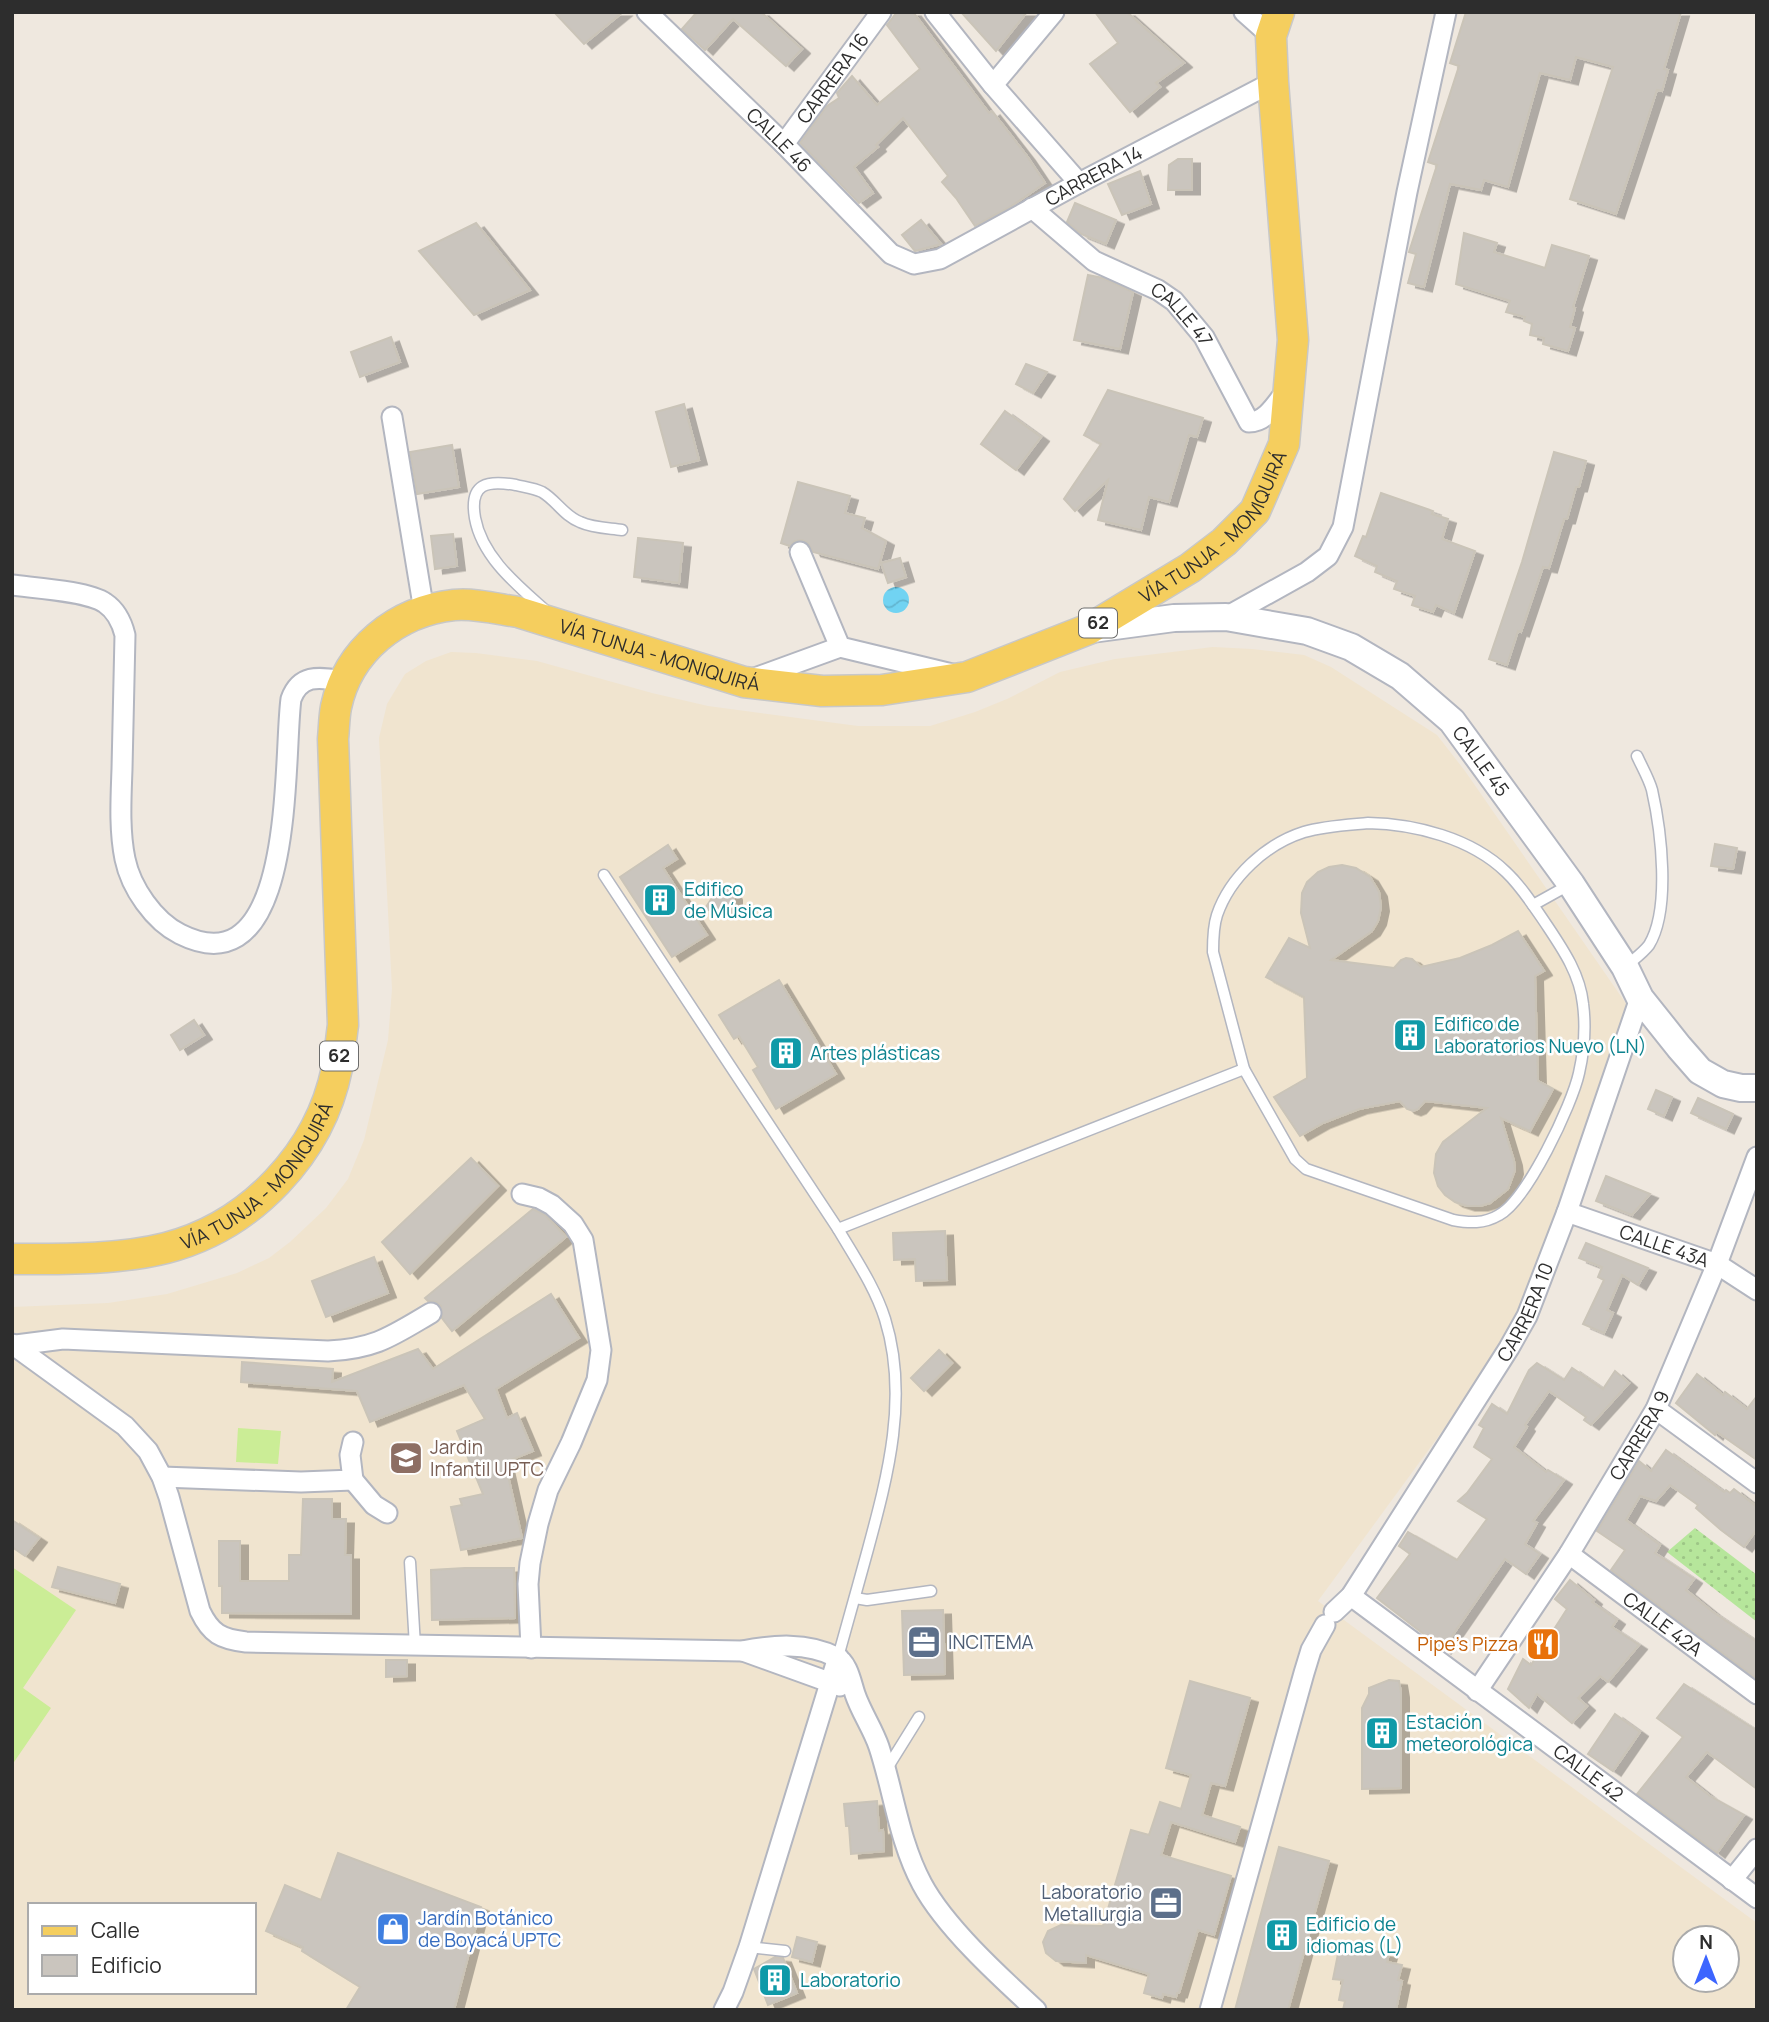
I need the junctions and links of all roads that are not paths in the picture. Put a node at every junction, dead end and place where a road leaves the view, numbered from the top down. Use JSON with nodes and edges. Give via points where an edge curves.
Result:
{"nodes":[{"id":1,"x":647,"y":12,"type":"edge"},
{"id":2,"x":881,"y":12,"type":"edge"},
{"id":3,"x":935,"y":12,"type":"edge"},
{"id":4,"x":1055,"y":12,"type":"edge"},
{"id":5,"x":1244,"y":12,"type":"edge"},
{"id":6,"x":1446,"y":12,"type":"edge"},
{"id":7,"x":1275,"y":24,"type":"edge"},
{"id":8,"x":1273,"y":82,"type":"junction"},
{"id":9,"x":992,"y":85,"type":"junction"},
{"id":10,"x":784,"y":144,"type":"junction"},
{"id":11,"x":1079,"y":183,"type":"junction"},
{"id":12,"x":1032,"y":208,"type":"junction"},
{"id":13,"x":914,"y":264,"type":"joint"},
{"id":14,"x":1289,"y":387,"type":"junction"},
{"id":15,"x":392,"y":417,"type":"dead end"},
{"id":16,"x":622,"y":530,"type":"dead end"},
{"id":17,"x":800,"y":552,"type":"dead end"},
{"id":18,"x":12,"y":585,"type":"edge"},
{"id":19,"x":424,"y":611,"type":"junction"},
{"id":20,"x":1226,"y":617,"type":"junction"},
{"id":21,"x":564,"y":627,"type":"junction"},
{"id":22,"x":1089,"y":629,"type":"junction"},
{"id":23,"x":840,"y":647,"type":"junction"},
{"id":24,"x":967,"y":677,"type":"junction"},
{"id":25,"x":345,"y":681,"type":"junction"},
{"id":26,"x":744,"y":682,"type":"junction"},
{"id":27,"x":1637,"y":755,"type":"dead end"},
{"id":28,"x":604,"y":875,"type":"dead end"},
{"id":29,"x":1572,"y":884,"type":"junction"},
{"id":30,"x":1533,"y":905,"type":"junction"},
{"id":31,"x":1625,"y":967,"type":"junction"},
{"id":32,"x":1640,"y":998,"type":"junction"},
{"id":33,"x":1244,"y":1069,"type":"junction"},
{"id":34,"x":1757,"y":1088,"type":"edge"},
{"id":35,"x":1757,"y":1157,"type":"edge"},
{"id":36,"x":522,"y":1194,"type":"dead end"},
{"id":37,"x":1567,"y":1212,"type":"junction"},
{"id":38,"x":838,"y":1230,"type":"junction"},
{"id":39,"x":12,"y":1259,"type":"edge"},
{"id":40,"x":1717,"y":1264,"type":"junction"},
{"id":41,"x":1757,"y":1290,"type":"edge"},
{"id":42,"x":431,"y":1313,"type":"dead end"},
{"id":43,"x":14,"y":1344,"type":"edge"},
{"id":44,"x":1656,"y":1409,"type":"junction"},
{"id":45,"x":353,"y":1442,"type":"dead end"},
{"id":46,"x":163,"y":1477,"type":"junction"},
{"id":47,"x":353,"y":1480,"type":"junction"},
{"id":48,"x":1757,"y":1483,"type":"edge"},
{"id":49,"x":387,"y":1513,"type":"dead end"},
{"id":50,"x":1569,"y":1554,"type":"junction"},
{"id":51,"x":410,"y":1562,"type":"dead end"},
{"id":52,"x":931,"y":1591,"type":"dead end"},
{"id":53,"x":1351,"y":1597,"type":"junction"},
{"id":54,"x":855,"y":1598,"type":"junction"},
{"id":55,"x":415,"y":1646,"type":"junction"},
{"id":56,"x":531,"y":1648,"type":"junction"},
{"id":57,"x":742,"y":1651,"type":"junction"},
{"id":58,"x":838,"y":1657,"type":"junction"},
{"id":59,"x":831,"y":1681,"type":"junction"},
{"id":60,"x":1477,"y":1690,"type":"junction"},
{"id":61,"x":1757,"y":1694,"type":"edge"},
{"id":62,"x":856,"y":1695,"type":"junction"},
{"id":63,"x":919,"y":1717,"type":"dead end"},
{"id":64,"x":886,"y":1770,"type":"junction"},
{"id":65,"x":1757,"y":1849,"type":"edge"},
{"id":66,"x":1732,"y":1880,"type":"junction"},
{"id":67,"x":1757,"y":1898,"type":"edge"},
{"id":68,"x":749,"y":1947,"type":"junction"},
{"id":69,"x":785,"y":1951,"type":"dead end"},
{"id":70,"x":724,"y":2010,"type":"edge"},
{"id":71,"x":1037,"y":2010,"type":"edge"},
{"id":72,"x":1210,"y":2010,"type":"edge"}],
"edges":[{"from":1,"to":10,"type":"street","name":"CALLE 46"},
{"from":2,"to":10,"type":"street","name":"CARRERA 16"},
{"from":3,"to":9,"type":"street"},
{"from":4,"to":9,"type":"street"},
{"from":5,"to":7,"type":"street"},
{"from":6,"to":20,"type":"street","via":[[1343,527],[1328,556]]},
{"from":7,"to":8,"type":"main road","name":"VÍA TUNJA - MONIQUIRÁ","number":"62"},
{"from":8,"to":11,"type":"street","name":"CARRERA 14"},
{"from":8,"to":14,"type":"main road","name":"VÍA TUNJA - MONIQUIRÁ","number":"62","via":[[1293,340]]},
{"from":9,"to":11,"type":"street"},
{"from":10,"to":13,"type":"street","name":"CALLE 46","via":[[891,254]]},
{"from":11,"to":12,"type":"street","name":"CARRERA 14"},
{"from":12,"to":13,"type":"street","name":"CARRERA 14","via":[[940,259]]},
{"from":12,"to":14,"type":"street","name":"CALLE 47","via":[[1094,261],[1174,301],[1205,337],[1250,422],[1268,414]]},
{"from":14,"to":22,"type":"main road","name":"VÍA TUNJA - MONIQUIRÁ","number":"62","via":[[1284,444],[1255,510],[1190,568]]},
{"from":15,"to":19,"type":"street"},
{"from":16,"to":21,"type":"lane","via":[[580,522],[542,492],[523,486],[492,482],[474,494],[476,527],[497,564]]},
{"from":17,"to":23,"type":"street"},
{"from":18,"to":25,"type":"street","via":[[104,601],[122,622],[125,859],[132,881],[153,912],[168,928],[190,939],[224,941],[254,920],[273,879],[280,843],[295,687],[317,678]]},
{"from":19,"to":21,"type":"main road","name":"VÍA TUNJA - MONIQUIRÁ","number":"62","via":[[456,605],[491,608]]},
{"from":19,"to":25,"type":"main road","name":"VÍA TUNJA - MONIQUIRÁ","number":"62","via":[[374,639]]},
{"from":20,"to":22,"type":"street","name":"CALLE 45","via":[[1174,618]]},
{"from":20,"to":29,"type":"street","name":"CALLE 45","via":[[1307,631],[1351,647],[1400,676],[1452,721]]},
{"from":21,"to":26,"type":"main road","name":"VÍA TUNJA - MONIQUIRÁ","number":"62"},
{"from":22,"to":24,"type":"main road","name":"VÍA TUNJA - MONIQUIRÁ","number":"62"},
{"from":23,"to":24,"type":"street"},
{"from":23,"to":26,"type":"street"},
{"from":24,"to":26,"type":"main road","name":"VÍA TUNJA - MONIQUIRÁ","number":"62","via":[[882,690],[822,691]]},
{"from":25,"to":39,"type":"main road","name":"VÍA TUNJA - MONIQUIRÁ","number":"62","via":[[332,740],[343,1025],[326,1106],[308,1142],[260,1199],[232,1220],[197,1237],[165,1248],[122,1254]]},
{"from":27,"to":31,"type":"lane","via":[[1651,788],[1660,836],[1662,909],[1648,947]]},
{"from":28,"to":38,"type":"lane"},
{"from":29,"to":30,"type":"lane"},
{"from":29,"to":31,"type":"street","name":"CALLE 45"},
{"from":30,"to":33,"type":"lane","via":[[1489,858],[1428,831],[1347,824],[1302,833],[1277,844],[1233,885],[1213,934],[1218,975]]},
{"from":30,"to":33,"type":"lane","via":[[1563,949],[1579,985],[1583,1051],[1568,1107],[1526,1187],[1501,1214],[1478,1223],[1453,1220],[1306,1169],[1294,1159]]},
{"from":31,"to":32,"type":"street","name":"CALLE 45"},
{"from":32,"to":34,"type":"street","name":"CALLE 45","via":[[1700,1070],[1723,1084]]},
{"from":32,"to":37,"type":"street","name":"CARRERA 10"},
{"from":33,"to":38,"type":"lane"},
{"from":35,"to":40,"type":"street","name":"CARRERA 9"},
{"from":36,"to":56,"type":"street","via":[[552,1205],[583,1240],[601,1350],[597,1380],[548,1490],[538,1524],[528,1584]]},
{"from":37,"to":40,"type":"street","name":"CALLE 43A"},
{"from":37,"to":53,"type":"street","name":"CARRERA 10","via":[[1527,1316]]},
{"from":38,"to":54,"type":"lane","via":[[866,1275],[885,1319],[895,1401],[886,1480]]},
{"from":40,"to":41,"type":"street","name":"CALLE 43A"},
{"from":40,"to":44,"type":"street","name":"CARRERA 9"},
{"from":42,"to":43,"type":"street","via":[[368,1347],[328,1352],[63,1339]]},
{"from":43,"to":46,"type":"street","via":[[125,1426],[148,1451]]},
{"from":44,"to":48,"type":"street"},
{"from":44,"to":50,"type":"street","name":"CARRERA 9"},
{"from":45,"to":47,"type":"street"},
{"from":46,"to":47,"type":"street"},
{"from":46,"to":55,"type":"street","via":[[200,1611],[216,1634],[246,1642]]},
{"from":47,"to":49,"type":"street"},
{"from":50,"to":60,"type":"street","name":"CARRERA 9"},
{"from":50,"to":61,"type":"street","name":"CALLE 42A"},
{"from":51,"to":55,"type":"lane"},
{"from":52,"to":54,"type":"lane"},
{"from":53,"to":60,"type":"street","name":"CALLE 42"},
{"from":53,"to":72,"type":"street","name":"CARRERA 10","via":[[1329,1619],[1311,1650]]},
{"from":54,"to":58,"type":"lane"},
{"from":55,"to":56,"type":"street"},
{"from":56,"to":57,"type":"street"},
{"from":57,"to":58,"type":"street","via":[[791,1646]]},
{"from":57,"to":59,"type":"street"},
{"from":58,"to":59,"type":"street"},
{"from":58,"to":62,"type":"street"},
{"from":59,"to":62,"type":"street"},
{"from":59,"to":68,"type":"street"},
{"from":60,"to":66,"type":"street","name":"CALLE 42"},
{"from":62,"to":64,"type":"street"},
{"from":63,"to":64,"type":"lane"},
{"from":64,"to":71,"type":"street","via":[[904,1842],[923,1887],[955,1928]]},
{"from":65,"to":66,"type":"street"},
{"from":66,"to":67,"type":"street","name":"CALLE 42"},
{"from":68,"to":69,"type":"lane"},
{"from":68,"to":70,"type":"street"}]}
